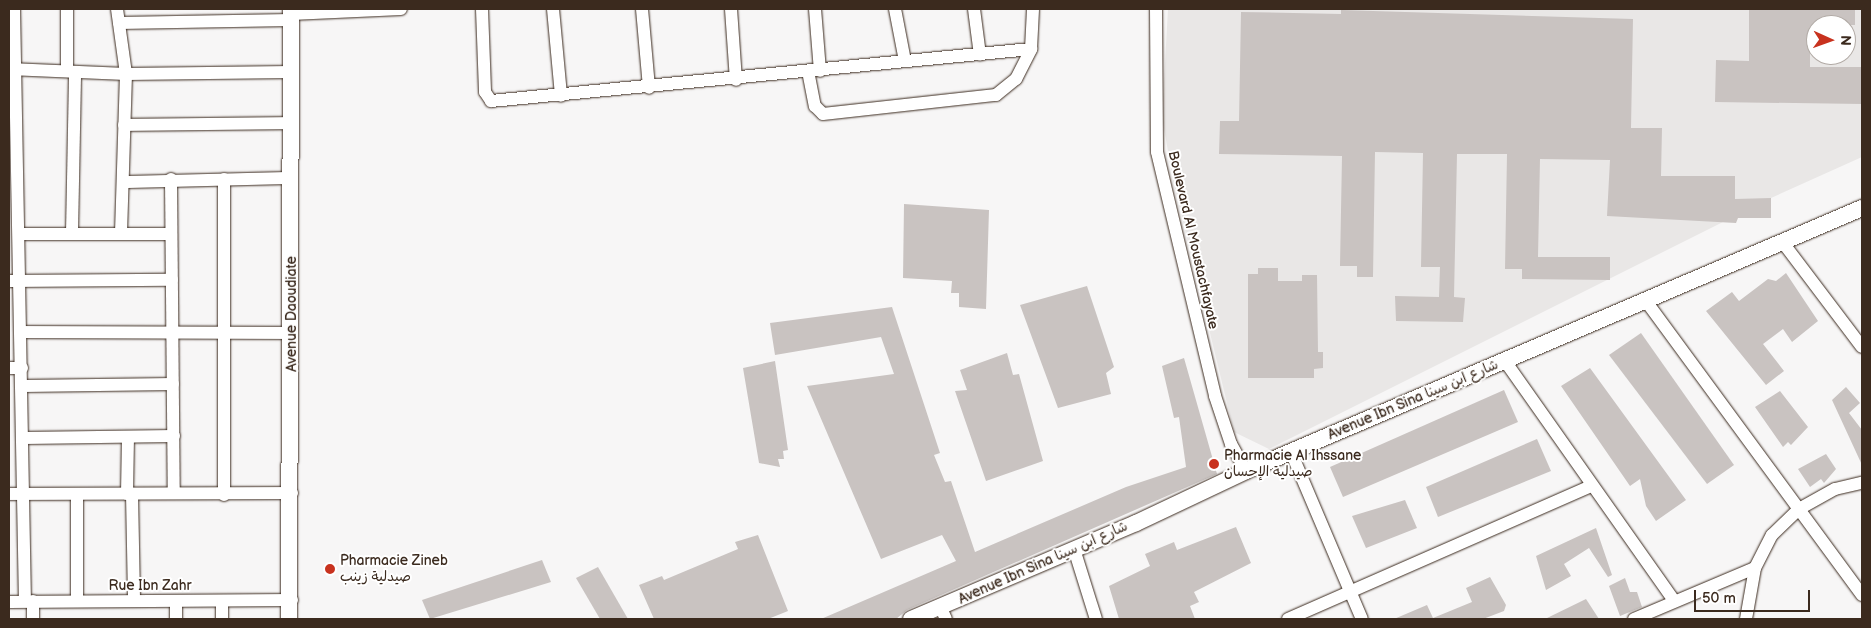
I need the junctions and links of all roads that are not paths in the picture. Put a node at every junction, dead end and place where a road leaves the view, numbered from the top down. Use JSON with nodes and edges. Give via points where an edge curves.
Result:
{"nodes":[{"id":1,"x":14,"y":9,"type":"edge"},
{"id":2,"x":67,"y":9,"type":"edge"},
{"id":3,"x":116,"y":9,"type":"edge"},
{"id":4,"x":401,"y":9,"type":"edge"},
{"id":5,"x":482,"y":9,"type":"edge"},
{"id":6,"x":553,"y":9,"type":"edge"},
{"id":7,"x":642,"y":9,"type":"edge"},
{"id":8,"x":730,"y":9,"type":"edge"},
{"id":9,"x":815,"y":9,"type":"edge"},
{"id":10,"x":895,"y":9,"type":"edge"},
{"id":11,"x":974,"y":9,"type":"edge"},
{"id":12,"x":1034,"y":9,"type":"edge"},
{"id":13,"x":1156,"y":9,"type":"edge"},
{"id":14,"x":291,"y":14,"type":"edge"},
{"id":15,"x":119,"y":24,"type":"junction"},
{"id":16,"x":11,"y":40,"type":"edge"},
{"id":17,"x":1031,"y":49,"type":"junction"},
{"id":18,"x":980,"y":55,"type":"junction"},
{"id":19,"x":905,"y":61,"type":"junction"},
{"id":20,"x":11,"y":69,"type":"edge"},
{"id":21,"x":814,"y":71,"type":"junction"},
{"id":22,"x":71,"y":72,"type":"junction"},
{"id":23,"x":291,"y":72,"type":"junction"},
{"id":24,"x":126,"y":74,"type":"junction"},
{"id":25,"x":736,"y":80,"type":"junction"},
{"id":26,"x":649,"y":88,"type":"junction"},
{"id":27,"x":561,"y":96,"type":"junction"},
{"id":28,"x":291,"y":123,"type":"junction"},
{"id":29,"x":124,"y":125,"type":"junction"},
{"id":30,"x":291,"y":178,"type":"junction"},
{"id":31,"x":171,"y":179,"type":"junction"},
{"id":32,"x":224,"y":179,"type":"junction"},
{"id":33,"x":124,"y":182,"type":"junction"},
{"id":34,"x":1862,"y":208,"type":"edge"},
{"id":35,"x":121,"y":232,"type":"junction"},
{"id":36,"x":72,"y":233,"type":"junction"},
{"id":37,"x":19,"y":234,"type":"junction"},
{"id":38,"x":171,"y":234,"type":"junction"},
{"id":39,"x":1784,"y":244,"type":"junction"},
{"id":40,"x":172,"y":280,"type":"junction"},
{"id":41,"x":15,"y":281,"type":"edge"},
{"id":42,"x":1646,"y":301,"type":"junction"},
{"id":43,"x":22,"y":332,"type":"junction"},
{"id":44,"x":173,"y":332,"type":"junction"},
{"id":45,"x":221,"y":333,"type":"junction"},
{"id":46,"x":292,"y":333,"type":"junction"},
{"id":47,"x":1862,"y":347,"type":"edge"},
{"id":48,"x":1505,"y":361,"type":"junction"},
{"id":49,"x":9,"y":368,"type":"edge"},
{"id":50,"x":22,"y":368,"type":"junction"},
{"id":51,"x":173,"y":384,"type":"junction"},
{"id":52,"x":23,"y":386,"type":"junction"},
{"id":53,"x":174,"y":436,"type":"junction"},
{"id":54,"x":128,"y":437,"type":"junction"},
{"id":55,"x":24,"y":438,"type":"junction"},
{"id":56,"x":1292,"y":452,"type":"junction"},
{"id":57,"x":1246,"y":470,"type":"junction"},
{"id":58,"x":1862,"y":483,"type":"edge"},
{"id":59,"x":1591,"y":486,"type":"junction"},
{"id":60,"x":292,"y":493,"type":"junction"},
{"id":61,"x":9,"y":494,"type":"edge"},
{"id":62,"x":24,"y":494,"type":"junction"},
{"id":63,"x":77,"y":494,"type":"junction"},
{"id":64,"x":130,"y":494,"type":"junction"},
{"id":65,"x":174,"y":494,"type":"junction"},
{"id":66,"x":224,"y":494,"type":"junction"},
{"id":67,"x":1799,"y":509,"type":"junction"},
{"id":68,"x":1074,"y":548,"type":"junction"},
{"id":69,"x":1754,"y":568,"type":"junction"},
{"id":70,"x":1350,"y":593,"type":"junction"},
{"id":71,"x":1862,"y":595,"type":"edge"},
{"id":72,"x":292,"y":600,"type":"junction"},
{"id":73,"x":29,"y":601,"type":"junction"},
{"id":74,"x":77,"y":601,"type":"junction"},
{"id":75,"x":134,"y":601,"type":"junction"},
{"id":76,"x":176,"y":601,"type":"junction"},
{"id":77,"x":1674,"y":601,"type":"junction"},
{"id":78,"x":9,"y":602,"type":"edge"},
{"id":79,"x":222,"y":602,"type":"junction"},
{"id":80,"x":944,"y":613,"type":"edge"},
{"id":81,"x":33,"y":619,"type":"edge"},
{"id":82,"x":176,"y":619,"type":"edge"},
{"id":83,"x":222,"y":619,"type":"edge"},
{"id":84,"x":289,"y":619,"type":"edge"},
{"id":85,"x":911,"y":619,"type":"edge"},
{"id":86,"x":1096,"y":619,"type":"edge"},
{"id":87,"x":1288,"y":619,"type":"edge"},
{"id":88,"x":1362,"y":619,"type":"edge"},
{"id":89,"x":1634,"y":619,"type":"edge"},
{"id":90,"x":1746,"y":619,"type":"edge"}],
"edges":[{"from":1,"to":16,"type":"street"},
{"from":2,"to":22,"type":"street"},
{"from":3,"to":15,"type":"street"},
{"from":4,"to":14,"type":"street"},
{"from":5,"to":27,"type":"street","via":[[486,98],[496,101]]},
{"from":6,"to":27,"type":"street"},
{"from":7,"to":26,"type":"street"},
{"from":8,"to":25,"type":"street"},
{"from":9,"to":21,"type":"street"},
{"from":10,"to":19,"type":"street"},
{"from":11,"to":18,"type":"street"},
{"from":12,"to":17,"type":"street"},
{"from":13,"to":57,"type":"street","name":"Boulevard Al Moustachfayate","via":[[1157,152],[1215,396],[1230,444]]},
{"from":14,"to":15,"type":"street"},
{"from":14,"to":23,"type":"street","name":"Avenue Daoudiate"},
{"from":15,"to":24,"type":"street"},
{"from":16,"to":20,"type":"street"},
{"from":17,"to":18,"type":"street"},
{"from":17,"to":21,"type":"street","via":[[1016,79],[996,95],[835,115],[823,114],[815,106]]},
{"from":18,"to":19,"type":"street"},
{"from":19,"to":21,"type":"street"},
{"from":20,"to":22,"type":"street"},
{"from":20,"to":37,"type":"street"},
{"from":21,"to":25,"type":"street"},
{"from":22,"to":24,"type":"street"},
{"from":22,"to":36,"type":"street"},
{"from":23,"to":24,"type":"street"},
{"from":23,"to":28,"type":"street","name":"Avenue Daoudiate"},
{"from":24,"to":29,"type":"street"},
{"from":25,"to":26,"type":"street"},
{"from":26,"to":27,"type":"street"},
{"from":28,"to":29,"type":"street"},
{"from":28,"to":30,"type":"street","name":"Avenue Daoudiate"},
{"from":29,"to":33,"type":"street"},
{"from":30,"to":32,"type":"street"},
{"from":30,"to":46,"type":"street","name":"Avenue Daoudiate"},
{"from":31,"to":32,"type":"street"},
{"from":31,"to":33,"type":"street"},
{"from":31,"to":38,"type":"street"},
{"from":32,"to":45,"type":"street"},
{"from":33,"to":35,"type":"street"},
{"from":34,"to":39,"type":"street","name":"Avenue Ibn Sina شارع ابن سينا"},
{"from":35,"to":36,"type":"street"},
{"from":35,"to":38,"type":"street"},
{"from":36,"to":37,"type":"street"},
{"from":37,"to":41,"type":"street"},
{"from":38,"to":40,"type":"street"},
{"from":39,"to":42,"type":"street","name":"Avenue Ibn Sina شارع ابن سينا"},
{"from":39,"to":47,"type":"street"},
{"from":40,"to":41,"type":"street"},
{"from":40,"to":44,"type":"street"},
{"from":41,"to":43,"type":"street"},
{"from":42,"to":48,"type":"street","name":"Avenue Ibn Sina شارع ابن سينا"},
{"from":42,"to":67,"type":"street"},
{"from":43,"to":44,"type":"street"},
{"from":43,"to":50,"type":"street"},
{"from":44,"to":45,"type":"street"},
{"from":44,"to":51,"type":"street"},
{"from":45,"to":46,"type":"street"},
{"from":45,"to":66,"type":"street"},
{"from":46,"to":60,"type":"street","name":"Avenue Daoudiate"},
{"from":48,"to":56,"type":"street","name":"Avenue Ibn Sina شارع ابن سينا"},
{"from":48,"to":59,"type":"street"},
{"from":49,"to":50,"type":"street"},
{"from":50,"to":52,"type":"street"},
{"from":51,"to":52,"type":"street"},
{"from":51,"to":53,"type":"street"},
{"from":52,"to":55,"type":"street"},
{"from":53,"to":54,"type":"street"},
{"from":53,"to":65,"type":"street"},
{"from":54,"to":55,"type":"street"},
{"from":54,"to":64,"type":"street"},
{"from":55,"to":62,"type":"street"},
{"from":56,"to":57,"type":"street","name":"Avenue Ibn Sina شارع ابن سينا"},
{"from":56,"to":70,"type":"street"},
{"from":57,"to":68,"type":"street","name":"Avenue Ibn Sina شارع ابن سينا"},
{"from":58,"to":67,"type":"street","via":[[1834,489]]},
{"from":59,"to":70,"type":"street"},
{"from":59,"to":77,"type":"street"},
{"from":60,"to":66,"type":"street"},
{"from":60,"to":72,"type":"street","name":"Avenue Daoudiate"},
{"from":61,"to":62,"type":"street"},
{"from":62,"to":63,"type":"street"},
{"from":62,"to":73,"type":"street"},
{"from":63,"to":64,"type":"street"},
{"from":63,"to":74,"type":"street"},
{"from":64,"to":65,"type":"street"},
{"from":64,"to":75,"type":"street"},
{"from":65,"to":66,"type":"street"},
{"from":67,"to":69,"type":"street","via":[[1772,535]]},
{"from":67,"to":71,"type":"street"},
{"from":68,"to":80,"type":"street","name":"Avenue Ibn Sina شارع ابن سينا"},
{"from":68,"to":86,"type":"street"},
{"from":69,"to":77,"type":"street"},
{"from":69,"to":90,"type":"street"},
{"from":70,"to":87,"type":"street"},
{"from":70,"to":88,"type":"street"},
{"from":72,"to":79,"type":"street","name":"Rue Ibn Zahr"},
{"from":72,"to":84,"type":"street","name":"Avenue Daoudiate"},
{"from":73,"to":74,"type":"street","name":"Rue Ibn Zahr"},
{"from":73,"to":78,"type":"street","name":"Rue Ibn Zahr"},
{"from":73,"to":81,"type":"street"},
{"from":74,"to":75,"type":"street","name":"Rue Ibn Zahr"},
{"from":75,"to":76,"type":"street","name":"Rue Ibn Zahr"},
{"from":76,"to":79,"type":"street","name":"Rue Ibn Zahr"},
{"from":76,"to":82,"type":"street"},
{"from":77,"to":89,"type":"street"},
{"from":79,"to":83,"type":"street"},
{"from":80,"to":85,"type":"street","name":"Avenue Ibn Sina شارع ابن سينا"}]}
